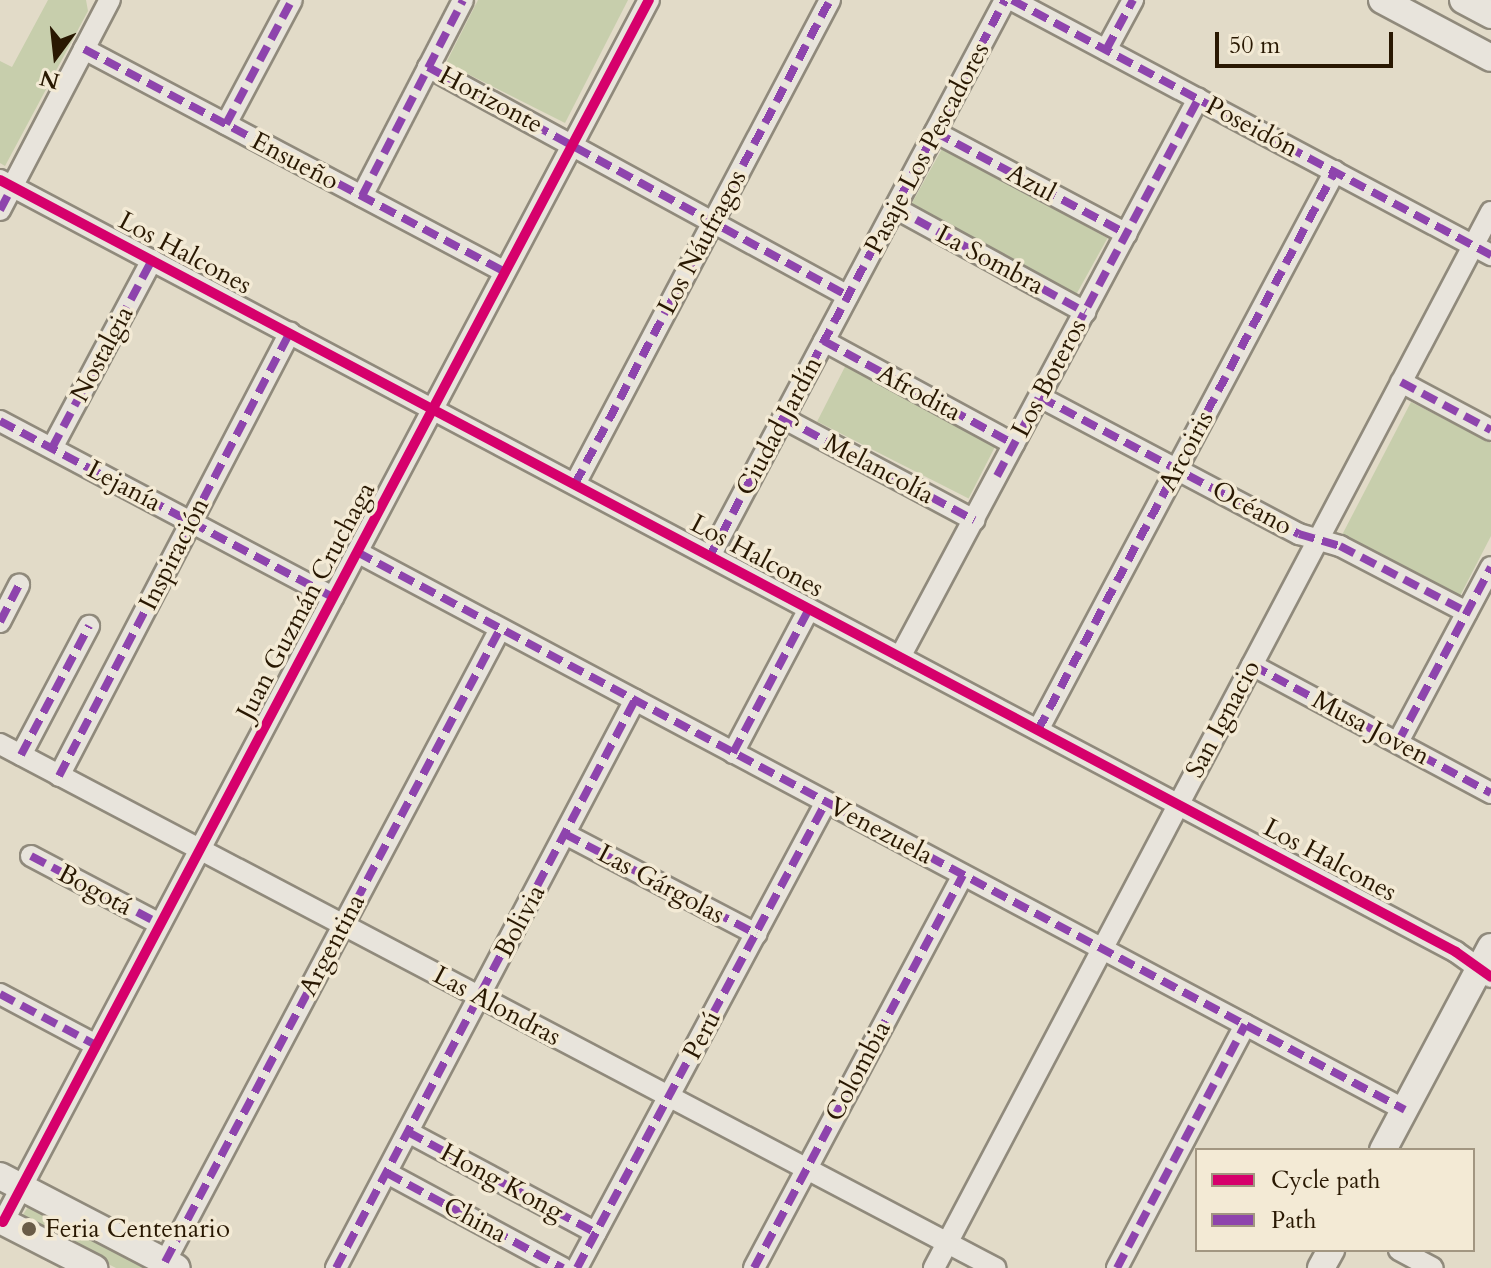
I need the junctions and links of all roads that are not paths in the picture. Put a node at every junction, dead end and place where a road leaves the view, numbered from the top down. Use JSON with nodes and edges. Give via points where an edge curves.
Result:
{"nodes":[{"id":1,"x":110,"y":0,"type":"edge"},
{"id":2,"x":292,"y":0,"type":"edge"},
{"id":3,"x":463,"y":0,"type":"edge"},
{"id":4,"x":649,"y":0,"type":"edge"},
{"id":5,"x":830,"y":0,"type":"edge"},
{"id":6,"x":1005,"y":0,"type":"edge"},
{"id":7,"x":1012,"y":0,"type":"edge"},
{"id":8,"x":1133,"y":0,"type":"edge"},
{"id":9,"x":1382,"y":0,"type":"edge"},
{"id":10,"x":1463,"y":0,"type":"edge"},
{"id":11,"x":1491,"y":15,"type":"edge"},
{"id":12,"x":84,"y":49,"type":"junction"},
{"id":13,"x":1106,"y":50,"type":"junction"},
{"id":14,"x":1491,"y":58,"type":"edge"},
{"id":15,"x":428,"y":67,"type":"junction"},
{"id":16,"x":1198,"y":99,"type":"junction"},
{"id":17,"x":226,"y":124,"type":"junction"},
{"id":18,"x":935,"y":132,"type":"junction"},
{"id":19,"x":572,"y":146,"type":"junction"},
{"id":20,"x":1335,"y":171,"type":"junction"},
{"id":21,"x":6,"y":183,"type":"edge"},
{"id":22,"x":362,"y":196,"type":"junction"},
{"id":23,"x":895,"y":208,"type":"junction"},
{"id":24,"x":0,"y":210,"type":"edge"},
{"id":25,"x":1491,"y":212,"type":"edge"},
{"id":26,"x":712,"y":223,"type":"junction"},
{"id":27,"x":1127,"y":234,"type":"junction"},
{"id":28,"x":1482,"y":250,"type":"edge"},
{"id":29,"x":152,"y":260,"type":"junction"},
{"id":30,"x":505,"y":272,"type":"junction"},
{"id":31,"x":848,"y":296,"type":"junction"},
{"id":32,"x":1085,"y":312,"type":"junction"},
{"id":33,"x":290,"y":333,"type":"junction"},
{"id":34,"x":824,"y":341,"type":"junction"},
{"id":35,"x":1401,"y":382,"type":"junction"},
{"id":36,"x":1040,"y":397,"type":"junction"},
{"id":37,"x":433,"y":409,"type":"junction"},
{"id":38,"x":783,"y":418,"type":"junction"},
{"id":39,"x":0,"y":421,"type":"edge"},
{"id":40,"x":1491,"y":430,"type":"edge"},
{"id":41,"x":1014,"y":444,"type":"junction"},
{"id":42,"x":52,"y":448,"type":"junction"},
{"id":43,"x":1177,"y":469,"type":"junction"},
{"id":44,"x":575,"y":484,"type":"junction"},
{"id":45,"x":974,"y":520,"type":"junction"},
{"id":46,"x":191,"y":522,"type":"junction"},
{"id":47,"x":1318,"y":539,"type":"junction"},
{"id":48,"x":357,"y":552,"type":"junction"},
{"id":49,"x":710,"y":556,"type":"junction"},
{"id":50,"x":1491,"y":567,"type":"edge"},
{"id":51,"x":19,"y":585,"type":"dead end"},
{"id":52,"x":333,"y":597,"type":"junction"},
{"id":53,"x":809,"y":609,"type":"junction"},
{"id":54,"x":1467,"y":612,"type":"junction"},
{"id":55,"x":0,"y":622,"type":"edge"},
{"id":56,"x":89,"y":626,"type":"dead end"},
{"id":57,"x":500,"y":629,"type":"junction"},
{"id":58,"x":900,"y":657,"type":"junction"},
{"id":59,"x":1252,"y":665,"type":"junction"},
{"id":60,"x":635,"y":700,"type":"junction"},
{"id":61,"x":1038,"y":730,"type":"junction"},
{"id":62,"x":1398,"y":742,"type":"junction"},
{"id":63,"x":0,"y":744,"type":"edge"},
{"id":64,"x":733,"y":753,"type":"junction"},
{"id":65,"x":21,"y":755,"type":"junction"},
{"id":66,"x":59,"y":776,"type":"junction"},
{"id":67,"x":1491,"y":793,"type":"edge"},
{"id":68,"x":826,"y":802,"type":"junction"},
{"id":69,"x":1178,"y":804,"type":"junction"},
{"id":70,"x":565,"y":834,"type":"junction"},
{"id":71,"x":200,"y":849,"type":"junction"},
{"id":72,"x":31,"y":856,"type":"dead end"},
{"id":73,"x":963,"y":875,"type":"junction"},
{"id":74,"x":160,"y":924,"type":"junction"},
{"id":75,"x":343,"y":925,"type":"junction"},
{"id":76,"x":756,"y":934,"type":"junction"},
{"id":77,"x":1102,"y":949,"type":"junction"},
{"id":78,"x":1487,"y":964,"type":"edge"},
{"id":79,"x":0,"y":994,"type":"edge"},
{"id":80,"x":480,"y":997,"type":"junction"},
{"id":81,"x":1245,"y":1025,"type":"junction"},
{"id":82,"x":96,"y":1045,"type":"junction"},
{"id":83,"x":669,"y":1097,"type":"junction"},
{"id":84,"x":1405,"y":1110,"type":"junction"},
{"id":85,"x":408,"y":1132,"type":"junction"},
{"id":86,"x":1384,"y":1148,"type":"edge"},
{"id":87,"x":806,"y":1169,"type":"junction"},
{"id":88,"x":387,"y":1173,"type":"junction"},
{"id":89,"x":11,"y":1181,"type":"edge"},
{"id":90,"x":2,"y":1221,"type":"edge"},
{"id":91,"x":596,"y":1233,"type":"junction"},
{"id":92,"x":947,"y":1243,"type":"junction"},
{"id":93,"x":1403,"y":1252,"type":"edge"},
{"id":94,"x":171,"y":1265,"type":"edge"},
{"id":95,"x":94,"y":1268,"type":"edge"},
{"id":96,"x":336,"y":1268,"type":"edge"},
{"id":97,"x":563,"y":1268,"type":"edge"},
{"id":98,"x":577,"y":1268,"type":"edge"},
{"id":99,"x":754,"y":1268,"type":"edge"},
{"id":100,"x":934,"y":1268,"type":"edge"},
{"id":101,"x":995,"y":1268,"type":"edge"},
{"id":102,"x":1117,"y":1268,"type":"edge"},
{"id":103,"x":1433,"y":1268,"type":"edge"}],
"edges":[{"from":1,"to":12,"type":"street"},
{"from":2,"to":17,"type":"street"},
{"from":3,"to":15,"type":"street"},
{"from":4,"to":19,"type":"street","name":"Juan Guzmán Cruchaga"},
{"from":5,"to":26,"type":"street","name":"Los Náufragos"},
{"from":6,"to":18,"type":"street","name":"Pasaje Los Pescadores"},
{"from":7,"to":13,"type":"street","name":"Poseidón"},
{"from":8,"to":13,"type":"street"},
{"from":9,"to":14,"type":"street"},
{"from":10,"to":11,"type":"street"},
{"from":12,"to":17,"type":"street","name":"Ensueño"},
{"from":12,"to":21,"type":"street"},
{"from":13,"to":16,"type":"street","name":"Poseidón"},
{"from":15,"to":19,"type":"street","name":"Horizonte"},
{"from":15,"to":22,"type":"street"},
{"from":16,"to":20,"type":"street","name":"Poseidón"},
{"from":16,"to":27,"type":"street","name":"Los Boteros"},
{"from":17,"to":22,"type":"street","name":"Ensueño"},
{"from":18,"to":23,"type":"street","name":"Pasaje Los Pescadores"},
{"from":18,"to":27,"type":"street","name":"Azul"},
{"from":19,"to":26,"type":"street","name":"Horizonte"},
{"from":19,"to":30,"type":"street","name":"Juan Guzmán Cruchaga"},
{"from":20,"to":28,"type":"street","name":"Poseidón"},
{"from":20,"to":43,"type":"street","name":"Arcoiris"},
{"from":21,"to":24,"type":"street"},
{"from":21,"to":29,"type":"street","name":"Los Halcones"},
{"from":22,"to":30,"type":"street","name":"Ensueño"},
{"from":23,"to":31,"type":"street","name":"Pasaje Los Pescadores"},
{"from":23,"to":32,"type":"street","name":"La Sombra"},
{"from":25,"to":28,"type":"street","name":"San Ignacio"},
{"from":26,"to":31,"type":"street","name":"Horizonte"},
{"from":26,"to":44,"type":"street","name":"Los Náufragos"},
{"from":27,"to":32,"type":"street","name":"Los Boteros"},
{"from":28,"to":35,"type":"street","name":"San Ignacio"},
{"from":29,"to":33,"type":"street","name":"Los Halcones"},
{"from":29,"to":42,"type":"street","name":"Nostalgia"},
{"from":30,"to":37,"type":"street","name":"Juan Guzmán Cruchaga"},
{"from":31,"to":34,"type":"street","name":"Ciudad Jardín"},
{"from":32,"to":36,"type":"street","name":"Los Boteros"},
{"from":33,"to":37,"type":"street","name":"Los Halcones"},
{"from":33,"to":46,"type":"street","name":"Inspiración"},
{"from":34,"to":38,"type":"street","name":"Ciudad Jardín"},
{"from":34,"to":41,"type":"street","name":"Afrodita"},
{"from":35,"to":40,"type":"street"},
{"from":35,"to":47,"type":"street","name":"San Ignacio"},
{"from":36,"to":41,"type":"street","name":"Los Boteros"},
{"from":36,"to":43,"type":"street","name":"Océano"},
{"from":37,"to":44,"type":"street","name":"Los Halcones"},
{"from":37,"to":48,"type":"street","name":"Juan Guzmán Cruchaga"},
{"from":38,"to":45,"type":"street","name":"Melancolía"},
{"from":38,"to":49,"type":"street","name":"Ciudad Jardín"},
{"from":39,"to":42,"type":"street","name":"Lejanía"},
{"from":41,"to":45,"type":"street","name":"Los Boteros"},
{"from":42,"to":46,"type":"street","name":"Lejanía"},
{"from":43,"to":47,"type":"street","name":"Océano"},
{"from":43,"to":61,"type":"street","name":"Arcoiris"},
{"from":44,"to":49,"type":"street","name":"Los Halcones"},
{"from":45,"to":58,"type":"street","name":"Los Boteros"},
{"from":46,"to":52,"type":"street","name":"Lejanía"},
{"from":46,"to":66,"type":"street","name":"Inspiración"},
{"from":47,"to":54,"type":"street","name":"Océano"},
{"from":47,"to":59,"type":"street","name":"San Ignacio"},
{"from":48,"to":52,"type":"street","name":"Juan Guzmán Cruchaga"},
{"from":48,"to":57,"type":"street","name":"Venezuela"},
{"from":49,"to":53,"type":"street","name":"Los Halcones"},
{"from":50,"to":54,"type":"street"},
{"from":51,"to":55,"type":"street"},
{"from":52,"to":71,"type":"street","name":"Juan Guzmán Cruchaga"},
{"from":53,"to":58,"type":"street","name":"Los Halcones"},
{"from":53,"to":64,"type":"street"},
{"from":54,"to":62,"type":"street"},
{"from":56,"to":65,"type":"street"},
{"from":57,"to":60,"type":"street","name":"Venezuela"},
{"from":57,"to":75,"type":"street","name":"Argentina"},
{"from":58,"to":61,"type":"street","name":"Los Halcones"},
{"from":59,"to":62,"type":"street","name":"Musa Joven"},
{"from":59,"to":69,"type":"street","name":"San Ignacio"},
{"from":60,"to":64,"type":"street","name":"Venezuela"},
{"from":60,"to":70,"type":"street","name":"Bolivia"},
{"from":61,"to":69,"type":"street","name":"Los Halcones"},
{"from":62,"to":67,"type":"street","name":"Musa Joven"},
{"from":63,"to":65,"type":"street","name":"Las Alondras"},
{"from":64,"to":68,"type":"street","name":"Venezuela"},
{"from":65,"to":66,"type":"street","name":"Las Alondras"},
{"from":66,"to":71,"type":"street","name":"Las Alondras"},
{"from":68,"to":73,"type":"street","name":"Venezuela"},
{"from":68,"to":76,"type":"street","name":"Perú"},
{"from":69,"to":77,"type":"street","name":"San Ignacio"},
{"from":69,"to":78,"type":"street","name":"Los Halcones"},
{"from":70,"to":76,"type":"street","name":"Las Gárgolas"},
{"from":70,"to":80,"type":"street","name":"Bolivia"},
{"from":71,"to":74,"type":"street","name":"Juan Guzmán Cruchaga"},
{"from":71,"to":75,"type":"street","name":"Las Alondras"},
{"from":72,"to":74,"type":"street","name":"Bogotá"},
{"from":73,"to":77,"type":"street","name":"Venezuela"},
{"from":73,"to":87,"type":"street","name":"Colombia"},
{"from":74,"to":82,"type":"street","name":"Juan Guzmán Cruchaga"},
{"from":75,"to":80,"type":"street","name":"Las Alondras"},
{"from":75,"to":94,"type":"street","name":"Argentina"},
{"from":76,"to":83,"type":"street","name":"Perú"},
{"from":77,"to":81,"type":"street","name":"Venezuela"},
{"from":77,"to":92,"type":"street","name":"San Ignacio"},
{"from":78,"to":84,"type":"street"},
{"from":79,"to":82,"type":"street"},
{"from":80,"to":83,"type":"street","name":"Las Alondras"},
{"from":80,"to":85,"type":"street","name":"Bolivia"},
{"from":81,"to":84,"type":"street","name":"Venezuela"},
{"from":81,"to":102,"type":"street"},
{"from":82,"to":89,"type":"street","name":"Juan Guzmán Cruchaga"},
{"from":83,"to":87,"type":"street","name":"Las Alondras"},
{"from":83,"to":91,"type":"street","name":"Perú"},
{"from":84,"to":86,"type":"street"},
{"from":85,"to":88,"type":"street","name":"Bolivia"},
{"from":85,"to":91,"type":"street","name":"Hong Kong"},
{"from":87,"to":92,"type":"street","name":"Las Alondras"},
{"from":87,"to":99,"type":"street","name":"Colombia"},
{"from":88,"to":96,"type":"street","name":"Bolivia"},
{"from":88,"to":97,"type":"street","name":"China"},
{"from":89,"to":90,"type":"street","name":"Juan Guzmán Cruchaga"},
{"from":89,"to":94,"type":"street"},
{"from":90,"to":95,"type":"street"},
{"from":91,"to":98,"type":"street","name":"Perú"},
{"from":92,"to":100,"type":"street","name":"San Ignacio"},
{"from":92,"to":101,"type":"street","name":"Las Alondras"},
{"from":93,"to":103,"type":"street"}]}
